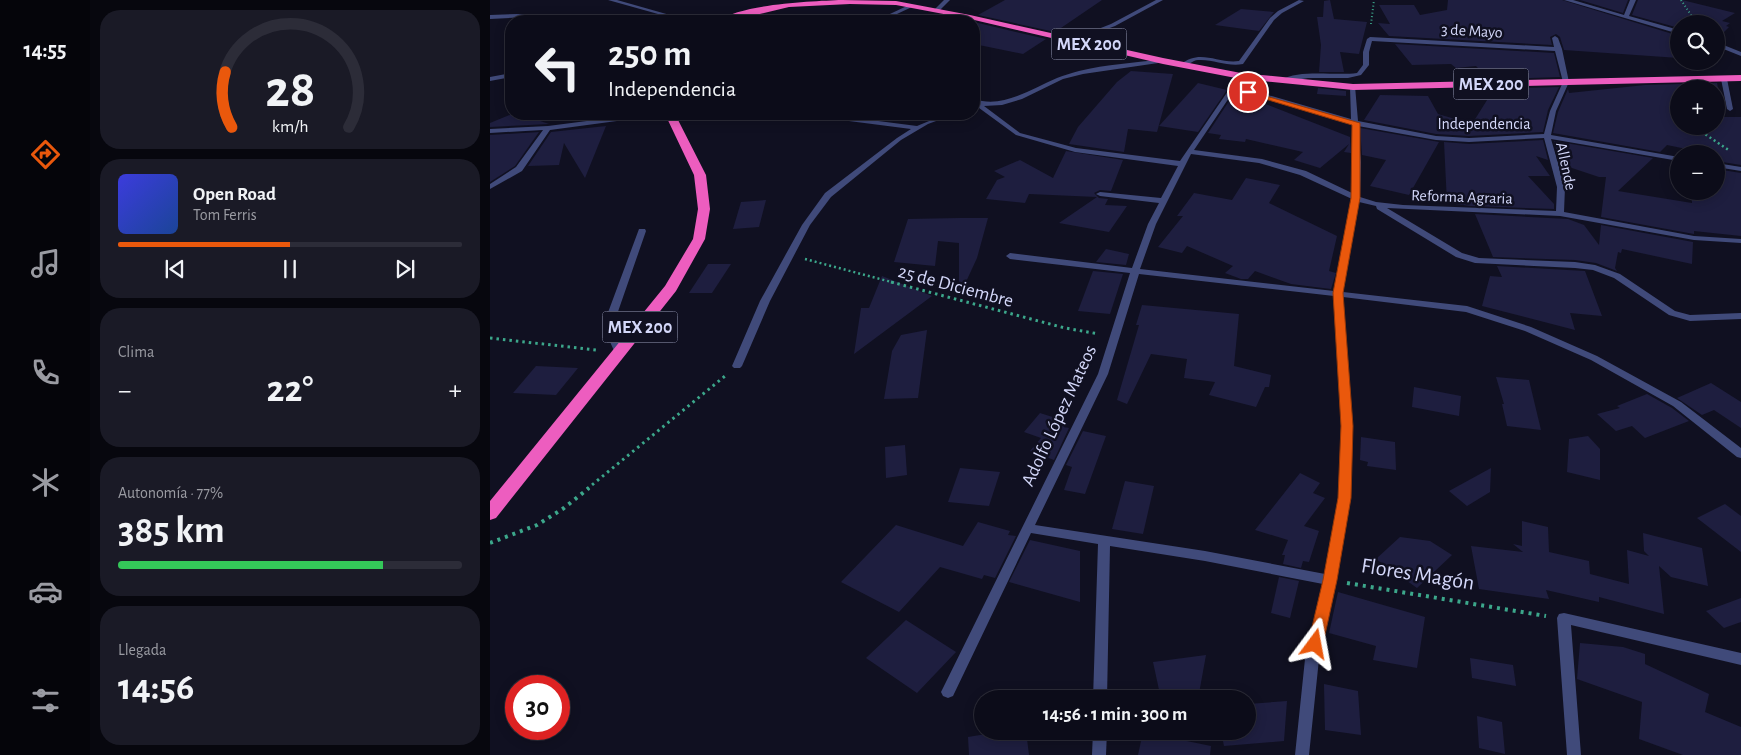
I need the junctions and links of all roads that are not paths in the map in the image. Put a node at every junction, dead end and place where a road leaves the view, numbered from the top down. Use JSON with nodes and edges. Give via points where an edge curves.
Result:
{"nodes":[{"id":1,"x":612,"y":0,"type":"edge"},
{"id":2,"x":947,"y":0,"type":"edge"},
{"id":3,"x":1160,"y":0,"type":"edge"},
{"id":4,"x":1567,"y":0,"type":"edge"},
{"id":5,"x":1633,"y":0,"type":"edge"},
{"id":6,"x":1301,"y":1,"type":"edge"},
{"id":7,"x":896,"y":2,"type":"edge"},
{"id":8,"x":911,"y":6,"type":"junction"},
{"id":9,"x":936,"y":11,"type":"junction"},
{"id":10,"x":521,"y":15,"type":"edge"},
{"id":11,"x":666,"y":15,"type":"edge"},
{"id":12,"x":740,"y":15,"type":"edge"},
{"id":13,"x":891,"y":15,"type":"edge"},
{"id":14,"x":955,"y":15,"type":"edge"},
{"id":15,"x":1626,"y":16,"type":"junction"},
{"id":16,"x":490,"y":17,"type":"edge"},
{"id":17,"x":980,"y":20,"type":"edge"},
{"id":18,"x":1670,"y":29,"type":"edge"},
{"id":19,"x":1555,"y":38,"type":"dead end"},
{"id":20,"x":1073,"y":40,"type":"junction"},
{"id":21,"x":1725,"y":48,"type":"edge"},
{"id":22,"x":1559,"y":49,"type":"junction"},
{"id":23,"x":1741,"y":54,"type":"edge"},
{"id":24,"x":1163,"y":61,"type":"junction"},
{"id":25,"x":1183,"y":65,"type":"junction"},
{"id":26,"x":505,"y":76,"type":"edge"},
{"id":27,"x":1241,"y":76,"type":"junction"},
{"id":28,"x":1741,"y":78,"type":"edge"},
{"id":29,"x":490,"y":79,"type":"edge"},
{"id":30,"x":1724,"y":79,"type":"junction"},
{"id":31,"x":1282,"y":81,"type":"junction"},
{"id":32,"x":1566,"y":82,"type":"junction"},
{"id":33,"x":1234,"y":87,"type":"junction"},
{"id":34,"x":1353,"y":87,"type":"junction"},
{"id":35,"x":980,"y":103,"type":"edge"},
{"id":36,"x":980,"y":106,"type":"edge"},
{"id":37,"x":1730,"y":109,"type":"dead end"},
{"id":38,"x":609,"y":120,"type":"edge"},
{"id":39,"x":673,"y":120,"type":"edge"},
{"id":40,"x":857,"y":120,"type":"edge"},
{"id":41,"x":938,"y":120,"type":"edge"},
{"id":42,"x":1356,"y":123,"type":"junction"},
{"id":43,"x":548,"y":128,"type":"junction"},
{"id":44,"x":919,"y":128,"type":"junction"},
{"id":45,"x":490,"y":131,"type":"edge"},
{"id":46,"x":1547,"y":136,"type":"junction"},
{"id":47,"x":1189,"y":152,"type":"junction"},
{"id":48,"x":1670,"y":157,"type":"edge"},
{"id":49,"x":1183,"y":164,"type":"junction"},
{"id":50,"x":1725,"y":167,"type":"edge"},
{"id":51,"x":1741,"y":170,"type":"edge"},
{"id":52,"x":490,"y":187,"type":"edge"},
{"id":53,"x":1100,"y":194,"type":"dead end"},
{"id":54,"x":1356,"y":198,"type":"junction"},
{"id":55,"x":1165,"y":201,"type":"junction"},
{"id":56,"x":1375,"y":204,"type":"junction"},
{"id":57,"x":1560,"y":214,"type":"junction"},
{"id":58,"x":642,"y":231,"type":"dead end"},
{"id":59,"x":1741,"y":241,"type":"edge"},
{"id":60,"x":1010,"y":256,"type":"dead end"},
{"id":61,"x":1135,"y":271,"type":"junction"},
{"id":62,"x":1338,"y":293,"type":"junction"},
{"id":63,"x":1741,"y":316,"type":"edge"},
{"id":64,"x":620,"y":352,"type":"junction"},
{"id":65,"x":737,"y":366,"type":"road end"},
{"id":66,"x":1741,"y":454,"type":"edge"},
{"id":67,"x":490,"y":514,"type":"edge"},
{"id":68,"x":1027,"y":528,"type":"junction"},
{"id":69,"x":1104,"y":540,"type":"junction"},
{"id":70,"x":1330,"y":580,"type":"junction"},
{"id":71,"x":1741,"y":659,"type":"edge"},
{"id":72,"x":1100,"y":690,"type":"edge"},
{"id":73,"x":948,"y":692,"type":"dead end"},
{"id":74,"x":1100,"y":740,"type":"edge"},
{"id":75,"x":1099,"y":755,"type":"edge"},
{"id":76,"x":1302,"y":755,"type":"edge"},
{"id":77,"x":1574,"y":755,"type":"edge"}],
"edges":[{"from":1,"to":11,"type":"street"},
{"from":2,"to":9,"type":"street"},
{"from":3,"to":20,"type":"street","via":[[1113,25]]},
{"from":4,"to":15,"type":"street"},
{"from":5,"to":15,"type":"street"},
{"from":6,"to":25,"type":"street","via":[[1272,19],[1241,63],[1199,58]]},
{"from":7,"to":8,"type":"highway","number":"MEX 200"},
{"from":7,"to":12,"type":"highway","number":"MEX 200","via":[[789,5]]},
{"from":8,"to":9,"type":"highway","number":"MEX 200"},
{"from":8,"to":13,"type":"street"},
{"from":9,"to":14,"type":"highway","number":"MEX 200"},
{"from":10,"to":16,"type":"street"},
{"from":15,"to":18,"type":"street"},
{"from":17,"to":20,"type":"highway","number":"MEX 200"},
{"from":19,"to":22,"type":"street"},
{"from":20,"to":24,"type":"highway","number":"MEX 200"},
{"from":21,"to":23,"type":"street"},
{"from":22,"to":31,"type":"street","name":"3 de Mayo","via":[[1370,39],[1366,65],[1359,74],[1308,76]]},
{"from":22,"to":32,"type":"street"},
{"from":24,"to":25,"type":"highway","number":"MEX 200"},
{"from":24,"to":35,"type":"street","via":[[1082,72],[1061,78],[1020,98],[1002,103]]},
{"from":25,"to":27,"type":"highway","number":"MEX 200"},
{"from":26,"to":29,"type":"street"},
{"from":27,"to":31,"type":"highway","number":"MEX 200"},
{"from":27,"to":33,"type":"street","name":"Adolfo López Mateos"},
{"from":28,"to":30,"type":"highway","number":"MEX 200"},
{"from":30,"to":32,"type":"highway","number":"MEX 200"},
{"from":30,"to":37,"type":"street"},
{"from":31,"to":34,"type":"highway","number":"MEX 200"},
{"from":32,"to":34,"type":"highway","number":"MEX 200"},
{"from":32,"to":46,"type":"street","name":"Allende","via":[[1553,111]]},
{"from":33,"to":42,"type":"street","name":"Independencia"},
{"from":33,"to":47,"type":"street","name":"Adolfo López Mateos"},
{"from":34,"to":42,"type":"street"},
{"from":36,"to":49,"type":"street","via":[[1018,134],[1074,150]]},
{"from":38,"to":43,"type":"street"},
{"from":39,"to":64,"type":"highway","number":"MEX 200","via":[[700,175],[704,209],[699,239],[671,288]]},
{"from":40,"to":44,"type":"street"},
{"from":41,"to":44,"type":"street"},
{"from":42,"to":46,"type":"street","name":"Independencia","via":[[1436,138],[1469,140]]},
{"from":42,"to":54,"type":"street"},
{"from":43,"to":45,"type":"street"},
{"from":43,"to":52,"type":"street","via":[[520,169]]},
{"from":44,"to":65,"type":"street","via":[[899,139],[828,195],[806,226],[765,300]]},
{"from":46,"to":48,"type":"street","name":"Independencia"},
{"from":46,"to":57,"type":"street","name":"Allende","via":[[1561,187]]},
{"from":47,"to":49,"type":"street","name":"Adolfo López Mateos"},
{"from":47,"to":54,"type":"street","name":"Reforma Agraria","via":[[1259,161],[1285,168]]},
{"from":49,"to":55,"type":"street","name":"Adolfo López Mateos"},
{"from":50,"to":51,"type":"street"},
{"from":53,"to":55,"type":"street"},
{"from":54,"to":56,"type":"street","name":"Reforma Agraria"},
{"from":54,"to":62,"type":"street"},
{"from":55,"to":61,"type":"street","name":"Adolfo López Mateos","via":[[1152,224]]},
{"from":56,"to":57,"type":"street","name":"Reforma Agraria"},
{"from":56,"to":63,"type":"street","via":[[1459,255],[1478,261],[1595,268],[1617,276],[1672,313],[1690,318]]},
{"from":57,"to":59,"type":"street","name":"Reforma Agraria","via":[[1694,238]]},
{"from":58,"to":64,"type":"street","via":[[608,326]]},
{"from":60,"to":61,"type":"street"},
{"from":61,"to":62,"type":"street"},
{"from":61,"to":68,"type":"street","name":"Adolfo López Mateos","via":[[1103,374]]},
{"from":62,"to":66,"type":"street","via":[[1467,309],[1528,329],[1594,358],[1677,404]]},
{"from":62,"to":70,"type":"street","via":[[1347,426],[1344,498]]},
{"from":64,"to":67,"type":"highway","number":"MEX 200"},
{"from":68,"to":69,"type":"street"},
{"from":68,"to":73,"type":"street","name":"Adolfo López Mateos"},
{"from":69,"to":70,"type":"street"},
{"from":69,"to":72,"type":"street"},
{"from":70,"to":76,"type":"street","via":[[1312,659]]},
{"from":71,"to":77,"type":"street","via":[[1564,618]]},
{"from":74,"to":75,"type":"street"}]}
